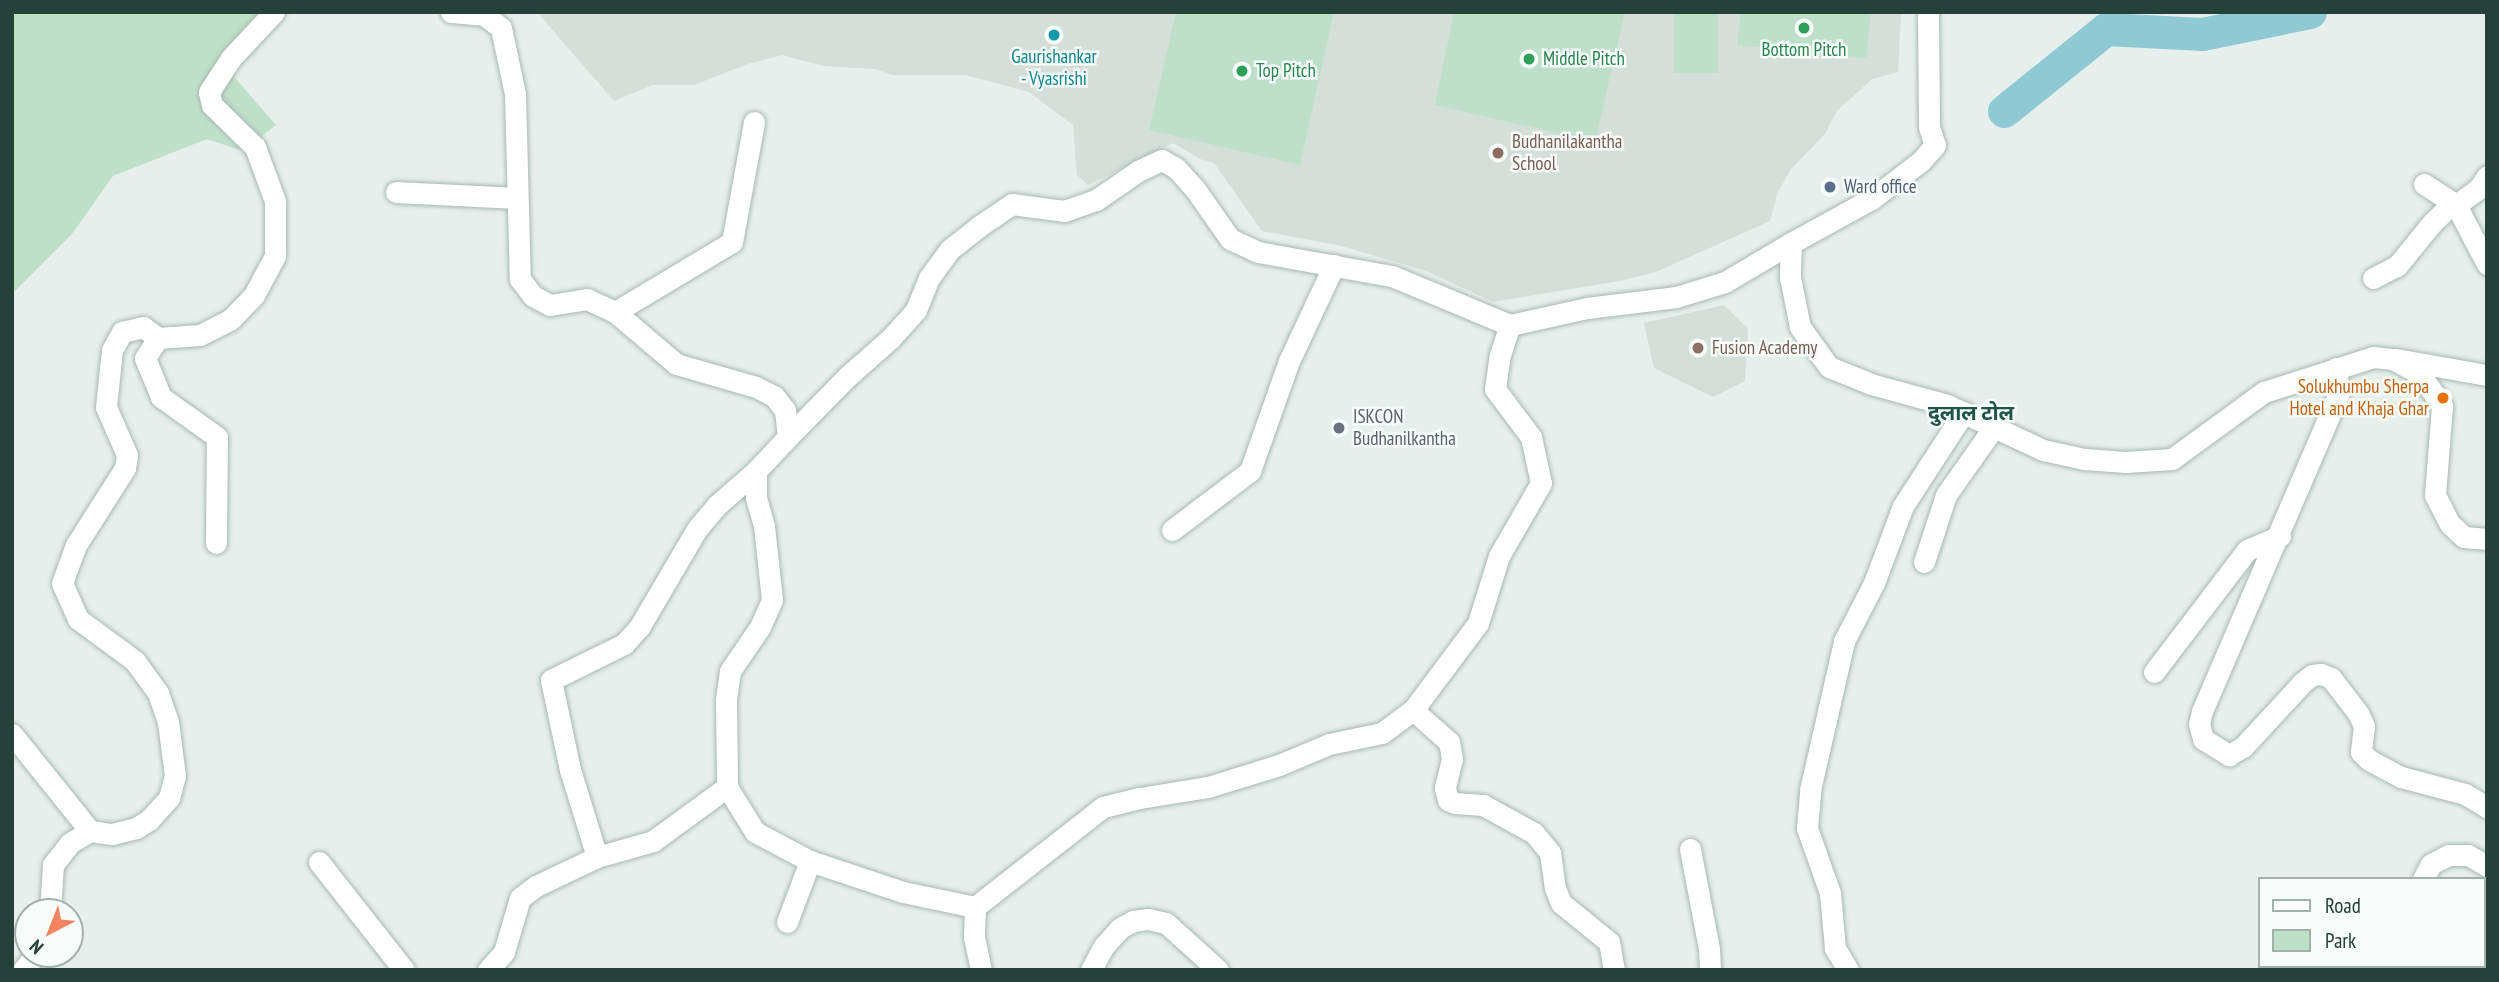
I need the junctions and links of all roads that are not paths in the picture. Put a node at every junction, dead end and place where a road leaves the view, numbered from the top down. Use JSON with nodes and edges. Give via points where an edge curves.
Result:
{"nodes":[{"id":1,"x":274,"y":12,"type":"edge"},
{"id":2,"x":451,"y":12,"type":"edge"},
{"id":3,"x":1928,"y":12,"type":"edge"},
{"id":4,"x":754,"y":122,"type":"dead end"},
{"id":5,"x":2487,"y":176,"type":"edge"},
{"id":6,"x":2424,"y":184,"type":"dead end"},
{"id":7,"x":396,"y":192,"type":"dead end"},
{"id":8,"x":517,"y":198,"type":"junction"},
{"id":9,"x":2455,"y":204,"type":"junction"},
{"id":10,"x":1791,"y":243,"type":"junction"},
{"id":11,"x":2487,"y":264,"type":"edge"},
{"id":12,"x":1334,"y":265,"type":"junction"},
{"id":13,"x":2373,"y":278,"type":"dead end"},
{"id":14,"x":615,"y":312,"type":"junction"},
{"id":15,"x":1510,"y":325,"type":"junction"},
{"id":16,"x":158,"y":338,"type":"junction"},
{"id":17,"x":2393,"y":359,"type":"junction"},
{"id":18,"x":2336,"y":368,"type":"junction"},
{"id":19,"x":2487,"y":375,"type":"edge"},
{"id":20,"x":1964,"y":412,"type":"junction"},
{"id":21,"x":1994,"y":427,"type":"junction"},
{"id":22,"x":788,"y":437,"type":"junction"},
{"id":23,"x":756,"y":471,"type":"junction"},
{"id":24,"x":1172,"y":530,"type":"dead end"},
{"id":25,"x":2280,"y":536,"type":"junction"},
{"id":26,"x":2487,"y":539,"type":"edge"},
{"id":27,"x":216,"y":542,"type":"dead end"},
{"id":28,"x":1923,"y":562,"type":"dead end"},
{"id":29,"x":2154,"y":672,"type":"dead end"},
{"id":30,"x":1413,"y":710,"type":"junction"},
{"id":31,"x":12,"y":734,"type":"edge"},
{"id":32,"x":727,"y":787,"type":"junction"},
{"id":33,"x":2487,"y":807,"type":"edge"},
{"id":34,"x":90,"y":831,"type":"junction"},
{"id":35,"x":1690,"y":849,"type":"dead end"},
{"id":36,"x":597,"y":857,"type":"junction"},
{"id":37,"x":810,"y":861,"type":"junction"},
{"id":38,"x":319,"y":862,"type":"dead end"},
{"id":39,"x":2487,"y":866,"type":"edge"},
{"id":40,"x":2424,"y":877,"type":"edge"},
{"id":41,"x":51,"y":898,"type":"edge"},
{"id":42,"x":975,"y":906,"type":"junction"},
{"id":43,"x":787,"y":922,"type":"dead end"},
{"id":44,"x":404,"y":970,"type":"edge"},
{"id":45,"x":488,"y":970,"type":"edge"},
{"id":46,"x":981,"y":970,"type":"edge"},
{"id":47,"x":1091,"y":970,"type":"edge"},
{"id":48,"x":1218,"y":970,"type":"edge"},
{"id":49,"x":1614,"y":970,"type":"edge"},
{"id":50,"x":1710,"y":970,"type":"edge"},
{"id":51,"x":1848,"y":970,"type":"edge"}],
"edges":[{"from":1,"to":16,"type":"street","via":[[231,58],[209,92],[212,105],[255,147],[275,201],[275,256],[254,295],[231,319],[200,335]]},
{"from":2,"to":8,"type":"street","via":[[485,15],[501,29],[515,94]]},
{"from":3,"to":10,"type":"street","via":[[1929,127],[1934,145],[1921,161],[1873,198]]},
{"from":4,"to":14,"type":"street","via":[[732,242]]},
{"from":5,"to":9,"type":"street","via":[[2479,188]]},
{"from":6,"to":9,"type":"street"},
{"from":7,"to":8,"type":"street"},
{"from":8,"to":14,"type":"street","via":[[520,279],[533,296],[550,305],[587,299]]},
{"from":9,"to":11,"type":"street"},
{"from":9,"to":13,"type":"street","via":[[2397,266]]},
{"from":10,"to":15,"type":"street","via":[[1725,282],[1676,297],[1587,308]]},
{"from":10,"to":20,"type":"street","via":[[1790,277],[1800,327],[1829,367]]},
{"from":12,"to":15,"type":"street","via":[[1392,276]]},
{"from":12,"to":22,"type":"street","via":[[1258,252],[1230,239],[1195,189],[1162,160],[1097,200],[1064,211],[1012,204],[949,250],[929,278],[916,310]]},
{"from":12,"to":24,"type":"street","via":[[1289,361],[1250,471]]},
{"from":14,"to":22,"type":"street","via":[[676,364],[774,396],[785,410]]},
{"from":15,"to":30,"type":"street","via":[[1495,389],[1531,437],[1541,483],[1499,555],[1478,623]]},
{"from":16,"to":27,"type":"street","via":[[145,358],[161,397],[217,438]]},
{"from":16,"to":34,"type":"street","via":[[143,327],[122,332],[112,350],[106,407],[127,455],[125,468],[76,544],[62,583],[78,619],[135,661],[158,693],[168,722],[175,776],[169,798],[149,820],[112,834]]},
{"from":17,"to":18,"type":"street","via":[[2373,357]]},
{"from":17,"to":19,"type":"street"},
{"from":17,"to":26,"type":"street","via":[[2420,374],[2442,406],[2435,495],[2450,524],[2464,537]]},
{"from":18,"to":21,"type":"street","via":[[2264,392],[2172,459],[2084,459],[2043,450]]},
{"from":18,"to":25,"type":"street","via":[[2339,393]]},
{"from":20,"to":21,"type":"street"},
{"from":20,"to":51,"type":"street","via":[[1903,506],[1874,583],[1844,640],[1810,790],[1807,828],[1830,893],[1835,948]]},
{"from":21,"to":28,"type":"street","via":[[1945,495]]},
{"from":22,"to":23,"type":"street"},
{"from":23,"to":32,"type":"street","via":[[772,600],[730,671]]},
{"from":23,"to":36,"type":"street","via":[[697,529],[640,626],[624,644],[551,680],[570,770]]},
{"from":25,"to":29,"type":"street","via":[[2247,550]]},
{"from":25,"to":33,"type":"street","via":[[2202,711],[2203,738],[2229,755],[2243,747],[2303,682],[2321,674],[2331,678],[2358,713],[2364,726],[2361,751],[2368,760],[2401,777],[2465,794]]},
{"from":30,"to":42,"type":"street","via":[[1382,733],[1329,744],[1208,787],[1104,807]]},
{"from":30,"to":49,"type":"street","via":[[1449,742],[1448,800],[1483,805],[1534,833],[1550,853],[1562,903],[1609,942]]},
{"from":31,"to":34,"type":"street"},
{"from":32,"to":36,"type":"street","via":[[653,841]]},
{"from":32,"to":37,"type":"street","via":[[755,832]]},
{"from":34,"to":41,"type":"street","via":[[70,843],[53,865]]},
{"from":35,"to":50,"type":"street"},
{"from":36,"to":45,"type":"street","via":[[520,898],[504,952]]},
{"from":37,"to":42,"type":"street","via":[[903,892]]},
{"from":37,"to":43,"type":"street"},
{"from":38,"to":44,"type":"street"},
{"from":39,"to":40,"type":"street","via":[[2468,855],[2449,855],[2431,864]]},
{"from":42,"to":46,"type":"street","via":[[974,937]]},
{"from":47,"to":48,"type":"street","via":[[1120,928],[1148,919],[1166,923]]}]}
